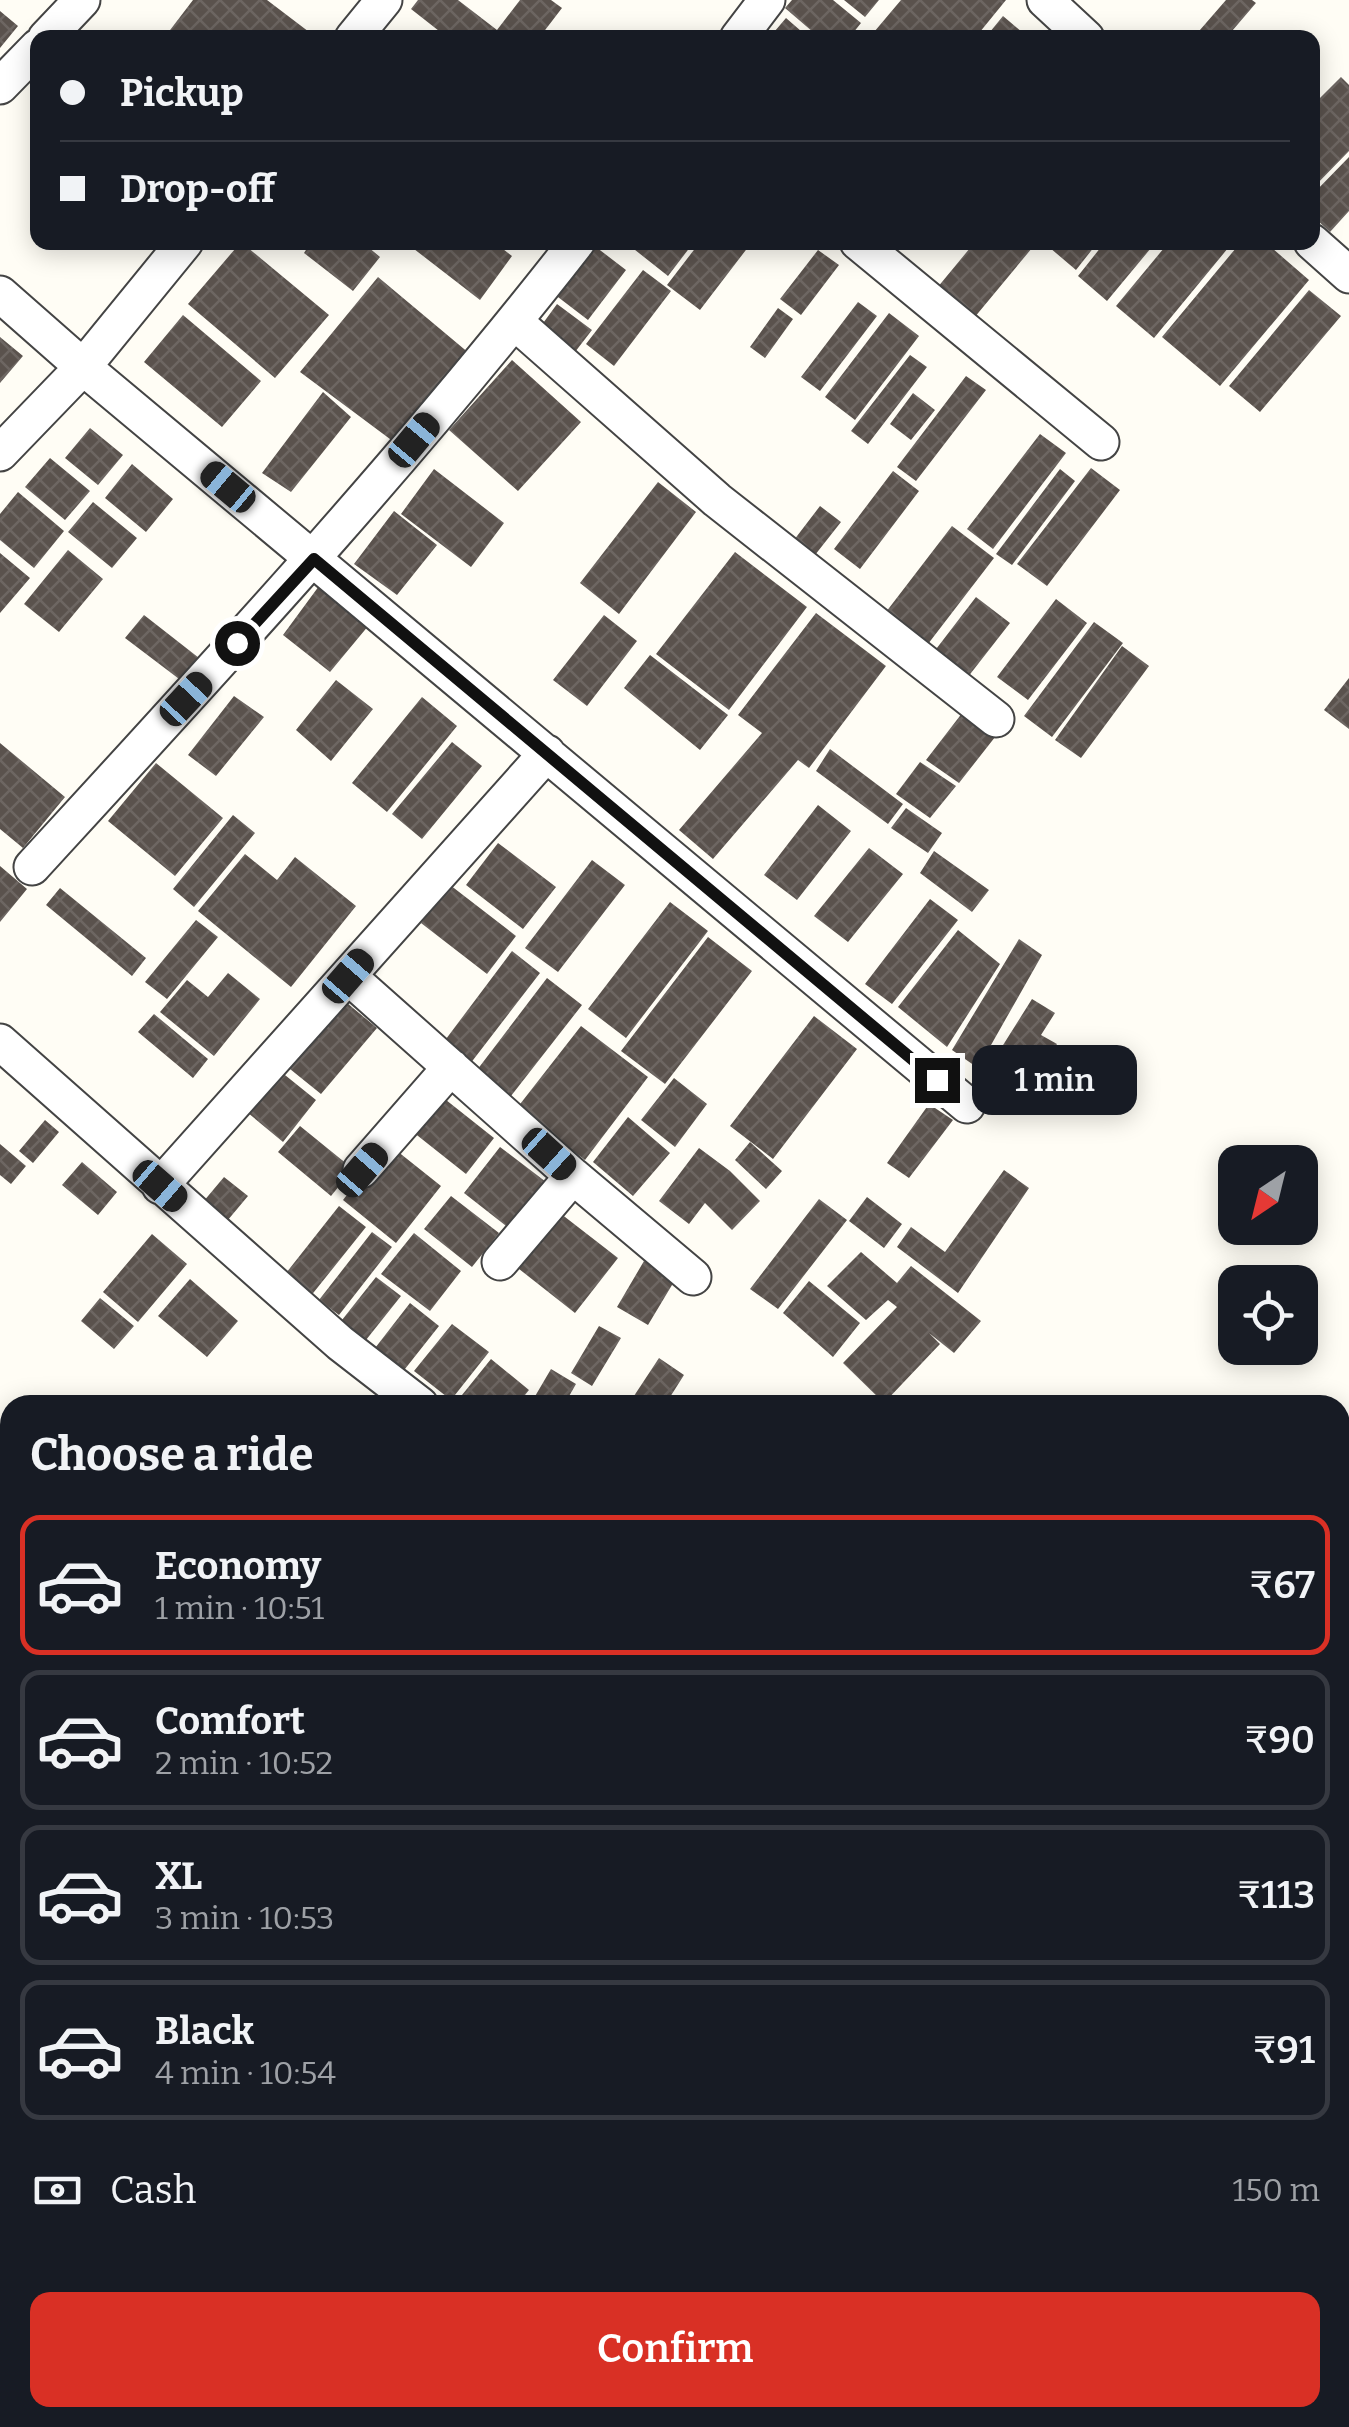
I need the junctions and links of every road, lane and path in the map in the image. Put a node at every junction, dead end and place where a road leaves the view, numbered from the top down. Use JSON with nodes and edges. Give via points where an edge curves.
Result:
{"nodes":[{"id":1,"x":82,"y":0,"type":"edge"},
{"id":2,"x":384,"y":0,"type":"edge"},
{"id":3,"x":768,"y":0,"type":"edge"},
{"id":4,"x":1045,"y":0,"type":"edge"},
{"id":5,"x":54,"y":30,"type":"edge"},
{"id":6,"x":360,"y":30,"type":"edge"},
{"id":7,"x":744,"y":30,"type":"edge"},
{"id":8,"x":1077,"y":30,"type":"edge"},
{"id":9,"x":30,"y":55,"type":"edge"},
{"id":10,"x":0,"y":86,"type":"edge"},
{"id":11,"x":1320,"y":249,"type":"edge"},
{"id":12,"x":178,"y":250,"type":"edge"},
{"id":13,"x":572,"y":250,"type":"edge"},
{"id":14,"x":868,"y":250,"type":"edge"},
{"id":15,"x":1349,"y":275,"type":"edge"},
{"id":16,"x":0,"y":294,"type":"edge"},
{"id":17,"x":515,"y":322,"type":"junction"},
{"id":18,"x":83,"y":367,"type":"junction"},
{"id":19,"x":1101,"y":442,"type":"dead end"},
{"id":20,"x":0,"y":453,"type":"edge"},
{"id":21,"x":314,"y":559,"type":"junction"},
{"id":22,"x":996,"y":718,"type":"dead end"},
{"id":23,"x":547,"y":753,"type":"junction"},
{"id":24,"x":32,"y":868,"type":"dead end"},
{"id":25,"x":348,"y":976,"type":"junction"},
{"id":26,"x":0,"y":1042,"type":"edge"},
{"id":27,"x":451,"y":1067,"type":"junction"},
{"id":28,"x":967,"y":1105,"type":"dead end"},
{"id":29,"x":362,"y":1170,"type":"dead end"},
{"id":30,"x":573,"y":1176,"type":"junction"},
{"id":31,"x":160,"y":1186,"type":"junction"},
{"id":32,"x":500,"y":1262,"type":"dead end"},
{"id":33,"x":693,"y":1277,"type":"dead end"},
{"id":34,"x":407,"y":1395,"type":"edge"}],
"edges":[{"from":1,"to":5,"type":"street"},
{"from":2,"to":6,"type":"street"},
{"from":3,"to":7,"type":"street"},
{"from":4,"to":8,"type":"street"},
{"from":9,"to":10,"type":"street"},
{"from":11,"to":15,"type":"street"},
{"from":12,"to":18,"type":"street"},
{"from":13,"to":17,"type":"street"},
{"from":14,"to":19,"type":"street"},
{"from":16,"to":18,"type":"street"},
{"from":17,"to":21,"type":"street"},
{"from":17,"to":22,"type":"street","via":[[717,500]]},
{"from":18,"to":20,"type":"street"},
{"from":18,"to":21,"type":"street"},
{"from":21,"to":23,"type":"street"},
{"from":21,"to":24,"type":"street"},
{"from":23,"to":25,"type":"street"},
{"from":23,"to":28,"type":"street"},
{"from":25,"to":27,"type":"street"},
{"from":25,"to":31,"type":"street"},
{"from":26,"to":31,"type":"street"},
{"from":27,"to":29,"type":"street"},
{"from":27,"to":30,"type":"street"},
{"from":30,"to":32,"type":"street"},
{"from":30,"to":33,"type":"street"},
{"from":31,"to":34,"type":"street"}]}
